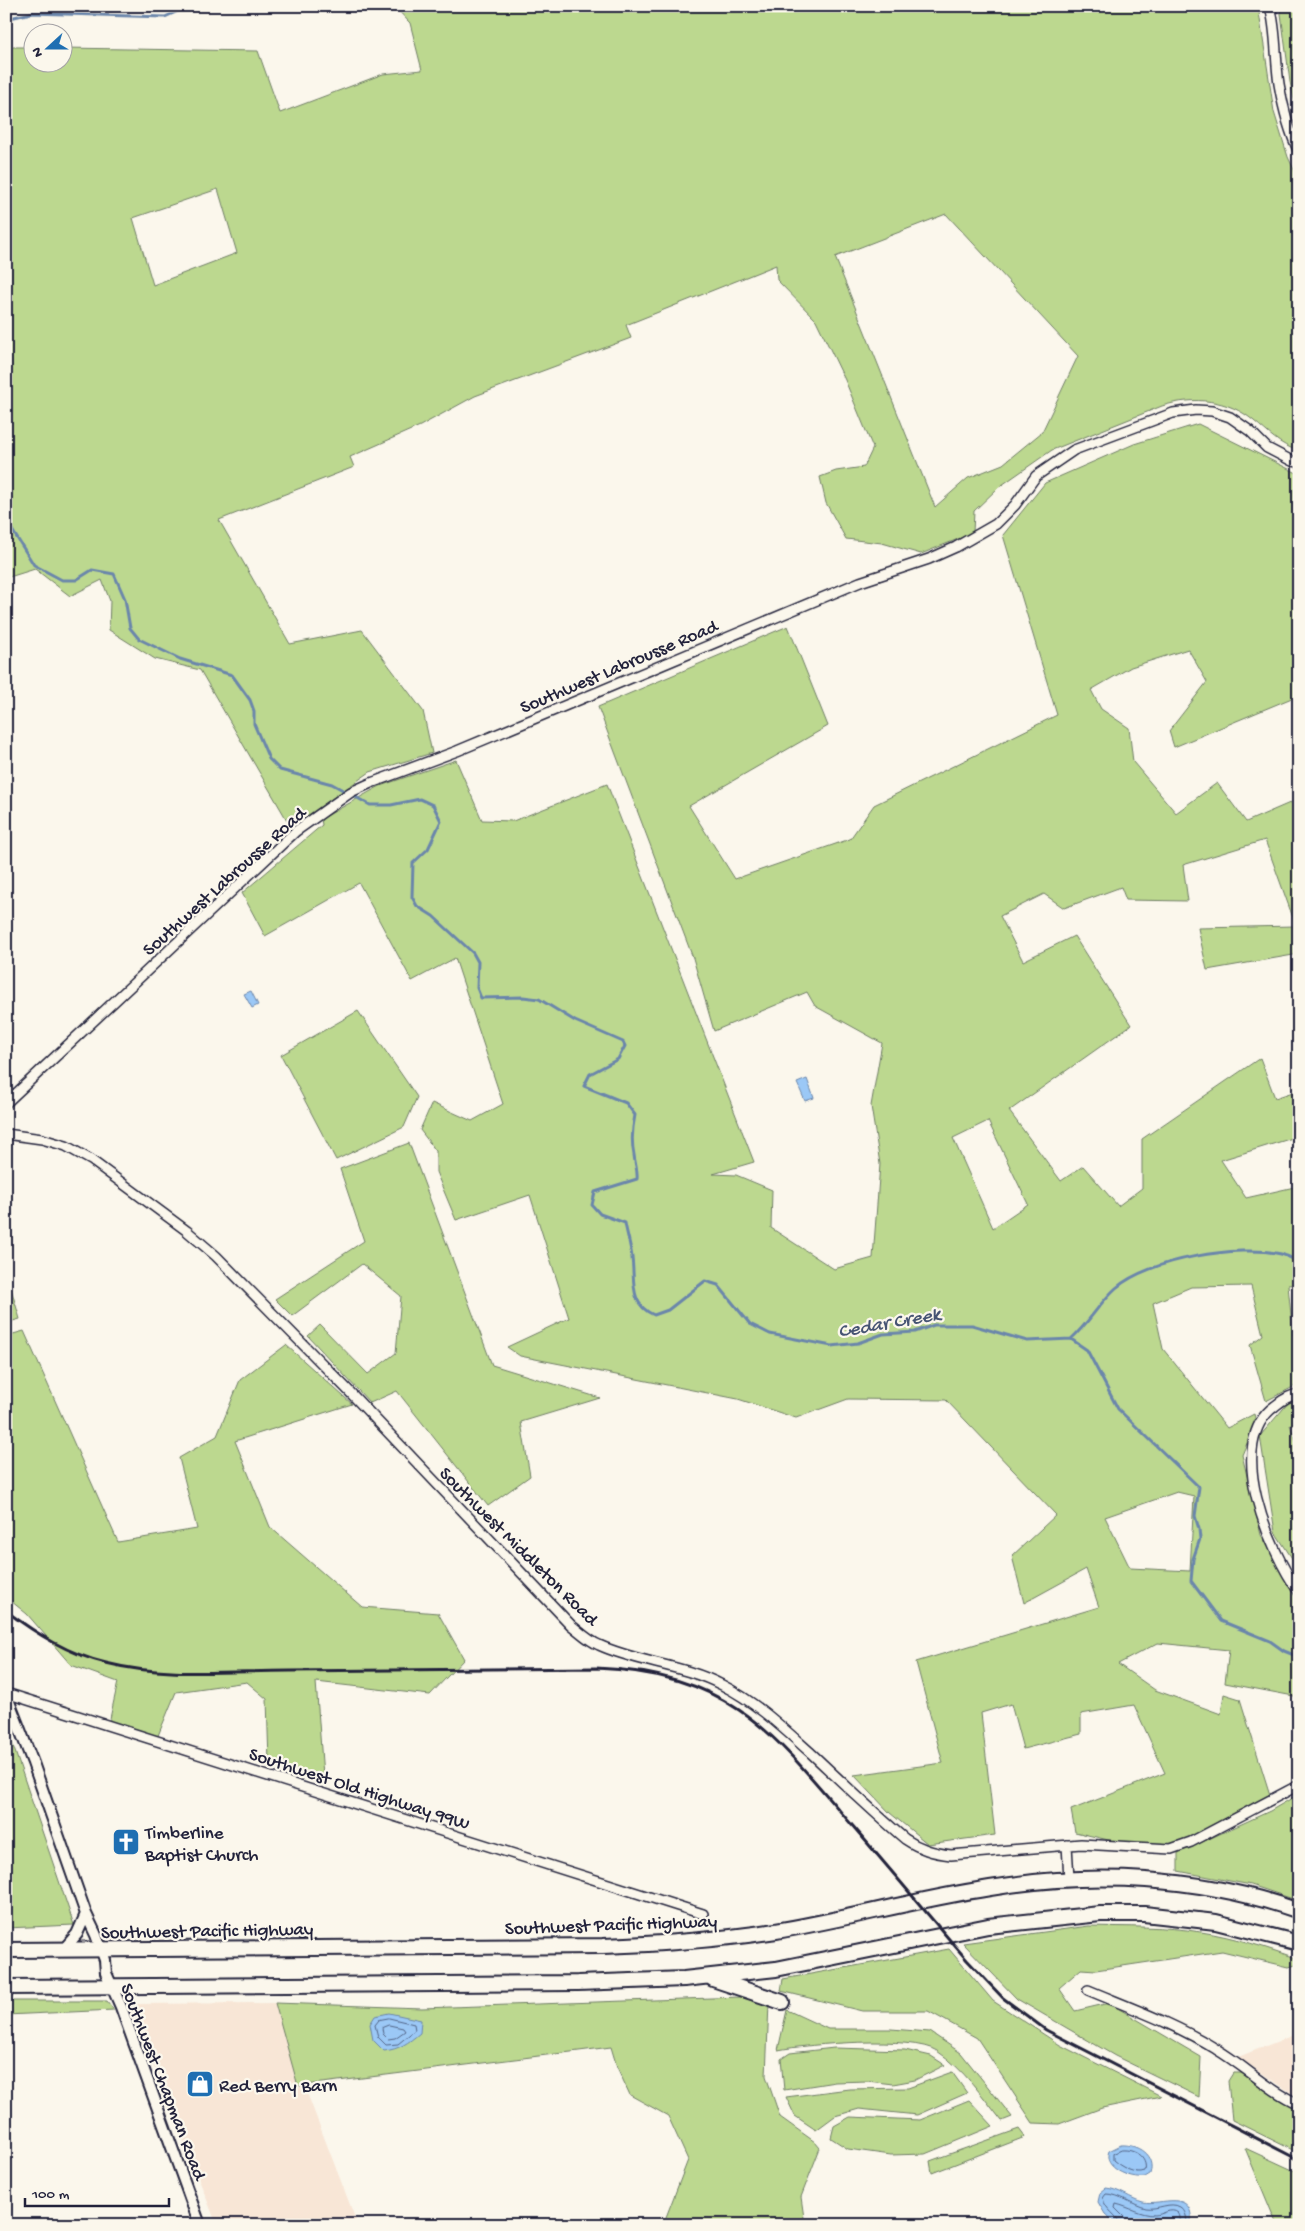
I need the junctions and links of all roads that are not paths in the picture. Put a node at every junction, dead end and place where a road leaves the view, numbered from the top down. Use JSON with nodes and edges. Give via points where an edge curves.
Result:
{"nodes":[{"id":1,"x":1270,"y":6,"type":"edge"},
{"id":2,"x":1299,"y":152,"type":"edge"},
{"id":3,"x":1299,"y":462,"type":"edge"},
{"id":4,"x":6,"y":1103,"type":"edge"},
{"id":5,"x":6,"y":1134,"type":"edge"},
{"id":6,"x":1299,"y":1394,"type":"edge"},
{"id":7,"x":1299,"y":1592,"type":"edge"},
{"id":8,"x":6,"y":1694,"type":"edge"},
{"id":9,"x":1299,"y":1785,"type":"edge"},
{"id":10,"x":1067,"y":1846,"type":"junction"},
{"id":11,"x":1069,"y":1879,"type":"junction"},
{"id":12,"x":1299,"y":1911,"type":"edge"},
{"id":13,"x":86,"y":1914,"type":"junction"},
{"id":14,"x":703,"y":1914,"type":"dead end"},
{"id":15,"x":1299,"y":1942,"type":"edge"},
{"id":16,"x":64,"y":1949,"type":"junction"},
{"id":17,"x":101,"y":1949,"type":"junction"},
{"id":18,"x":6,"y":1950,"type":"edge"},
{"id":19,"x":708,"y":1977,"type":"junction"},
{"id":20,"x":111,"y":1986,"type":"junction"},
{"id":21,"x":6,"y":1987,"type":"edge"},
{"id":22,"x":1088,"y":1990,"type":"dead end"},
{"id":23,"x":782,"y":2002,"type":"dead end"},
{"id":24,"x":1299,"y":2104,"type":"edge"},
{"id":25,"x":200,"y":2225,"type":"edge"}],
"edges":[{"from":1,"to":2,"type":"street","via":[[1281,94]]},
{"from":3,"to":4,"type":"street","name":"Southwest Labrousse Road","via":[[1268,448],[1230,417],[1212,411],[1173,413],[1074,450],[1036,476],[996,524],[930,559],[860,582],[457,751],[351,792],[296,831]]},
{"from":5,"to":10,"type":"street","name":"Southwest Middleton Road","via":[[66,1146],[99,1166],[216,1256],[565,1619],[596,1644],[624,1655],[693,1672],[722,1684],[752,1703],[792,1736],[905,1839],[919,1848],[951,1855]]},
{"from":6,"to":7,"type":"street","via":[[1287,1398],[1266,1414],[1253,1440],[1251,1456],[1260,1510],[1275,1549]]},
{"from":8,"to":13,"type":"street","name":"Southwest Chapman Road"},
{"from":8,"to":14,"type":"street","name":"Southwest Old Highway 99W"},
{"from":9,"to":10,"type":"street","name":"Southwest Middleton Road","via":[[1192,1842],[1172,1849],[1090,1844]]},
{"from":10,"to":11,"type":"street"},
{"from":11,"to":12,"type":"highway","name":"Southwest Pacific Highway","via":[[1129,1879],[1183,1884],[1260,1899]]},
{"from":11,"to":17,"type":"highway","name":"Southwest Pacific Highway","via":[[989,1888],[777,1931],[683,1942],[603,1946]]},
{"from":13,"to":16,"type":"street","via":[[78,1934]]},
{"from":13,"to":17,"type":"street","name":"Southwest Chapman Road"},
{"from":15,"to":19,"type":"highway","via":[[1186,1918],[1144,1914],[1083,1915],[988,1926],[785,1967]]},
{"from":16,"to":17,"type":"highway","name":"Southwest Pacific Highway"},
{"from":16,"to":18,"type":"highway","name":"Southwest Pacific Highway"},
{"from":17,"to":20,"type":"street","name":"Southwest Chapman Road"},
{"from":19,"to":20,"type":"highway","via":[[587,1982]]},
{"from":19,"to":23,"type":"highway"},
{"from":20,"to":21,"type":"highway"},
{"from":20,"to":25,"type":"street","name":"Southwest Chapman Road"},
{"from":22,"to":24,"type":"street","via":[[1199,2039]]}]}
